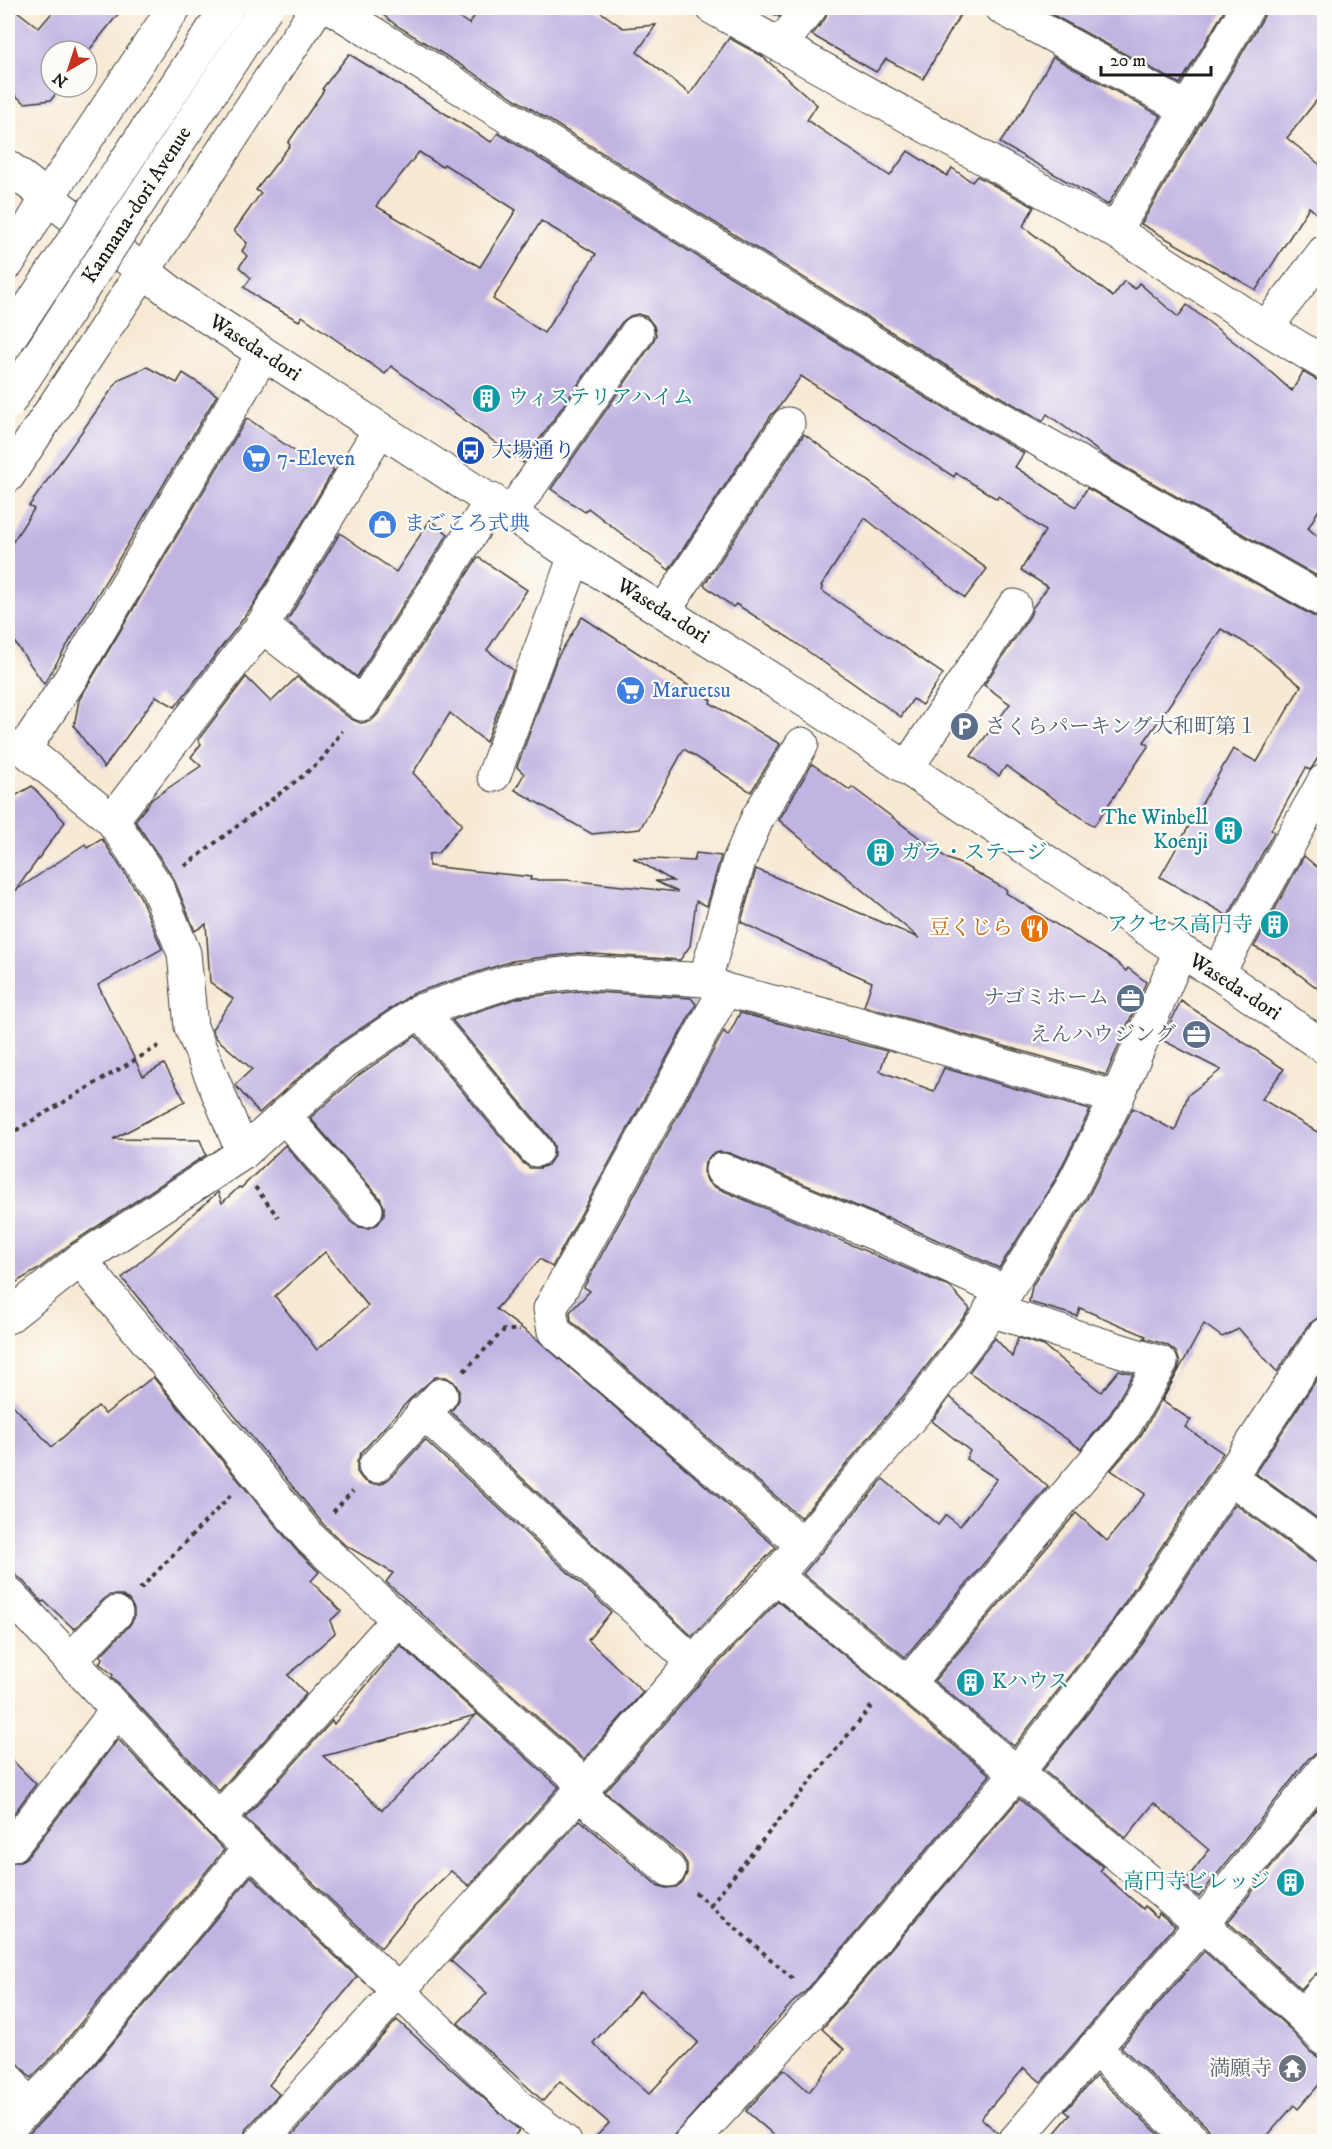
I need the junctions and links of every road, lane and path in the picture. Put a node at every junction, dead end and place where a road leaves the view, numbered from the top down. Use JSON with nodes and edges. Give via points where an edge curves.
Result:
{"nodes":[{"id":1,"x":174,"y":8,"type":"edge"},
{"id":2,"x":227,"y":8,"type":"edge"},
{"id":3,"x":266,"y":8,"type":"edge"},
{"id":4,"x":317,"y":8,"type":"edge"},
{"id":5,"x":332,"y":8,"type":"edge"},
{"id":6,"x":713,"y":8,"type":"edge"},
{"id":7,"x":810,"y":8,"type":"edge"},
{"id":8,"x":1002,"y":8,"type":"edge"},
{"id":9,"x":1247,"y":8,"type":"edge"},
{"id":10,"x":780,"y":45,"type":"junction"},
{"id":11,"x":1187,"y":109,"type":"junction"},
{"id":12,"x":8,"y":167,"type":"edge"},
{"id":13,"x":47,"y":198,"type":"junction"},
{"id":14,"x":1115,"y":231,"type":"junction"},
{"id":15,"x":1324,"y":252,"type":"edge"},
{"id":16,"x":8,"y":263,"type":"edge"},
{"id":17,"x":144,"y":271,"type":"junction"},
{"id":18,"x":1266,"y":328,"type":"junction"},
{"id":19,"x":637,"y":333,"type":"dead end"},
{"id":20,"x":8,"y":340,"type":"edge"},
{"id":21,"x":263,"y":354,"type":"junction"},
{"id":22,"x":1324,"y":363,"type":"edge"},
{"id":23,"x":8,"y":403,"type":"edge"},
{"id":24,"x":788,"y":424,"type":"dead end"},
{"id":25,"x":380,"y":429,"type":"junction"},
{"id":26,"x":8,"y":476,"type":"edge"},
{"id":27,"x":502,"y":507,"type":"junction"},
{"id":28,"x":575,"y":556,"type":"junction"},
{"id":29,"x":1324,"y":601,"type":"edge"},
{"id":30,"x":1014,"y":606,"type":"dead end"},
{"id":31,"x":664,"y":611,"type":"junction"},
{"id":32,"x":262,"y":626,"type":"junction"},
{"id":33,"x":362,"y":704,"type":"junction"},
{"id":34,"x":802,"y":744,"type":"dead end"},
{"id":35,"x":907,"y":768,"type":"junction"},
{"id":36,"x":494,"y":775,"type":"dead end"},
{"id":37,"x":1324,"y":781,"type":"edge"},
{"id":38,"x":112,"y":820,"type":"junction"},
{"id":39,"x":157,"y":887,"type":"junction"},
{"id":40,"x":1180,"y":951,"type":"junction"},
{"id":41,"x":1218,"y":973,"type":"junction"},
{"id":42,"x":715,"y":985,"type":"junction"},
{"id":43,"x":420,"y":1011,"type":"junction"},
{"id":44,"x":191,"y":1027,"type":"junction"},
{"id":45,"x":1324,"y":1047,"type":"edge"},
{"id":46,"x":1117,"y":1098,"type":"junction"},
{"id":47,"x":284,"y":1116,"type":"junction"},
{"id":48,"x":8,"y":1135,"type":"edge"},
{"id":49,"x":536,"y":1150,"type":"dead end"},
{"id":50,"x":243,"y":1153,"type":"junction"},
{"id":51,"x":722,"y":1170,"type":"dead end"},
{"id":52,"x":366,"y":1210,"type":"dead end"},
{"id":53,"x":80,"y":1260,"type":"junction"},
{"id":54,"x":998,"y":1301,"type":"junction"},
{"id":55,"x":8,"y":1317,"type":"edge"},
{"id":56,"x":554,"y":1331,"type":"junction"},
{"id":57,"x":1324,"y":1335,"type":"edge"},
{"id":58,"x":432,"y":1403,"type":"junction"},
{"id":59,"x":375,"y":1466,"type":"joint"},
{"id":60,"x":254,"y":1471,"type":"junction"},
{"id":61,"x":1230,"y":1478,"type":"junction"},
{"id":62,"x":310,"y":1538,"type":"junction"},
{"id":63,"x":802,"y":1544,"type":"junction"},
{"id":64,"x":1324,"y":1546,"type":"edge"},
{"id":65,"x":776,"y":1575,"type":"junction"},
{"id":66,"x":8,"y":1593,"type":"edge"},
{"id":67,"x":116,"y":1613,"type":"joint"},
{"id":68,"x":398,"y":1619,"type":"junction"},
{"id":69,"x":70,"y":1660,"type":"junction"},
{"id":70,"x":693,"y":1662,"type":"junction"},
{"id":71,"x":903,"y":1679,"type":"junction"},
{"id":72,"x":117,"y":1710,"type":"junction"},
{"id":73,"x":1017,"y":1773,"type":"junction"},
{"id":74,"x":1323,"y":1776,"type":"edge"},
{"id":75,"x":582,"y":1790,"type":"junction"},
{"id":76,"x":219,"y":1819,"type":"junction"},
{"id":77,"x":13,"y":1845,"type":"dead end"},
{"id":78,"x":250,"y":1848,"type":"junction"},
{"id":79,"x":669,"y":1870,"type":"joint"},
{"id":80,"x":710,"y":1905,"type":"junction"},
{"id":81,"x":1202,"y":1924,"type":"junction"},
{"id":82,"x":1324,"y":1990,"type":"edge"},
{"id":83,"x":397,"y":1991,"type":"junction"},
{"id":84,"x":820,"y":2003,"type":"junction"},
{"id":85,"x":1303,"y":2016,"type":"junction"},
{"id":86,"x":1324,"y":2039,"type":"edge"},
{"id":87,"x":1094,"y":2048,"type":"junction"},
{"id":88,"x":8,"y":2078,"type":"edge"},
{"id":89,"x":17,"y":2118,"type":"edge"},
{"id":90,"x":260,"y":2142,"type":"edge"},
{"id":91,"x":565,"y":2142,"type":"edge"},
{"id":92,"x":691,"y":2142,"type":"edge"},
{"id":93,"x":1014,"y":2142,"type":"edge"},
{"id":94,"x":1194,"y":2142,"type":"edge"}],
"edges":[{"from":1,"to":13,"type":"street"},
{"from":2,"to":20,"type":"street","name":"Kannana-dori Avenue","bridge":true},
{"from":3,"to":23,"type":"street","name":"Kannana-dori Avenue","bridge":true},
{"from":4,"to":17,"type":"street"},
{"from":5,"to":29,"type":"street","via":[[938,383]]},
{"from":6,"to":10,"type":"street"},
{"from":7,"to":10,"type":"street"},
{"from":8,"to":11,"type":"street"},
{"from":9,"to":11,"type":"street"},
{"from":10,"to":14,"type":"street"},
{"from":11,"to":14,"type":"street"},
{"from":12,"to":13,"type":"street","name":"Waseda-dori"},
{"from":13,"to":16,"type":"street"},
{"from":13,"to":17,"type":"street","name":"Waseda-dori"},
{"from":14,"to":18,"type":"street"},
{"from":15,"to":18,"type":"street"},
{"from":17,"to":21,"type":"street","name":"Waseda-dori"},
{"from":17,"to":26,"type":"street"},
{"from":18,"to":22,"type":"street"},
{"from":19,"to":27,"type":"street"},
{"from":21,"to":25,"type":"street","name":"Waseda-dori"},
{"from":21,"to":38,"type":"street","via":[[71,678],[24,748]]},
{"from":24,"to":31,"type":"street"},
{"from":25,"to":27,"type":"street","name":"Waseda-dori"},
{"from":25,"to":32,"type":"street"},
{"from":27,"to":28,"type":"street","name":"Waseda-dori"},
{"from":27,"to":33,"type":"street"},
{"from":28,"to":31,"type":"street","name":"Waseda-dori"},
{"from":28,"to":36,"type":"street"},
{"from":30,"to":35,"type":"street"},
{"from":31,"to":35,"type":"street","name":"Waseda-dori"},
{"from":32,"to":33,"type":"street"},
{"from":32,"to":38,"type":"street"},
{"from":33,"to":39,"type":"path","via":[[323,758]]},
{"from":34,"to":42,"type":"street","via":[[758,817],[739,861]]},
{"from":35,"to":40,"type":"street","name":"Waseda-dori"},
{"from":37,"to":41,"type":"street"},
{"from":38,"to":39,"type":"street"},
{"from":39,"to":44,"type":"street","via":[[184,954]]},
{"from":40,"to":41,"type":"street","name":"Waseda-dori"},
{"from":40,"to":46,"type":"street"},
{"from":41,"to":45,"type":"street","name":"Waseda-dori"},
{"from":42,"to":43,"type":"street","via":[[578,972],[514,980]]},
{"from":42,"to":46,"type":"street"},
{"from":42,"to":56,"type":"street","via":[[550,1309]]},
{"from":43,"to":47,"type":"street","via":[[344,1062]]},
{"from":43,"to":49,"type":"street"},
{"from":44,"to":48,"type":"path"},
{"from":44,"to":50,"type":"street"},
{"from":46,"to":54,"type":"street","via":[[1071,1189]]},
{"from":47,"to":50,"type":"street"},
{"from":47,"to":52,"type":"street"},
{"from":50,"to":53,"type":"street"},
{"from":51,"to":54,"type":"street","via":[[876,1234]]},
{"from":53,"to":55,"type":"street"},
{"from":53,"to":60,"type":"street"},
{"from":54,"to":63,"type":"street","via":[[921,1405]]},
{"from":54,"to":71,"type":"street","via":[[1161,1363],[1125,1425]]},
{"from":56,"to":58,"type":"path","via":[[504,1330]]},
{"from":56,"to":63,"type":"street"},
{"from":57,"to":61,"type":"street"},
{"from":58,"to":59,"type":"street"},
{"from":58,"to":70,"type":"street"},
{"from":59,"to":62,"type":"path"},
{"from":60,"to":62,"type":"street"},
{"from":60,"to":67,"type":"path"},
{"from":61,"to":64,"type":"street"},
{"from":61,"to":73,"type":"street","via":[[1127,1633]]},
{"from":62,"to":68,"type":"street"},
{"from":63,"to":65,"type":"street"},
{"from":65,"to":70,"type":"street"},
{"from":65,"to":71,"type":"street"},
{"from":66,"to":69,"type":"street"},
{"from":67,"to":69,"type":"street"},
{"from":68,"to":75,"type":"street","via":[[572,1773]]},
{"from":68,"to":76,"type":"street"},
{"from":69,"to":72,"type":"street"},
{"from":70,"to":75,"type":"street"},
{"from":71,"to":73,"type":"street"},
{"from":71,"to":80,"type":"path"},
{"from":72,"to":76,"type":"street"},
{"from":72,"to":77,"type":"street"},
{"from":73,"to":81,"type":"street"},
{"from":73,"to":84,"type":"street"},
{"from":74,"to":81,"type":"street"},
{"from":75,"to":79,"type":"street","via":[[591,1804]]},
{"from":75,"to":83,"type":"street"},
{"from":76,"to":78,"type":"street"},
{"from":78,"to":83,"type":"street"},
{"from":78,"to":89,"type":"street","via":[[74,2061]]},
{"from":79,"to":80,"type":"path"},
{"from":80,"to":84,"type":"path"},
{"from":81,"to":85,"type":"street"},
{"from":81,"to":87,"type":"street"},
{"from":82,"to":85,"type":"street"},
{"from":83,"to":90,"type":"street"},
{"from":83,"to":91,"type":"street","via":[[519,2107]]},
{"from":84,"to":92,"type":"street"},
{"from":85,"to":86,"type":"street"},
{"from":87,"to":93,"type":"street"},
{"from":87,"to":94,"type":"street"},
{"from":88,"to":89,"type":"street"}]}
